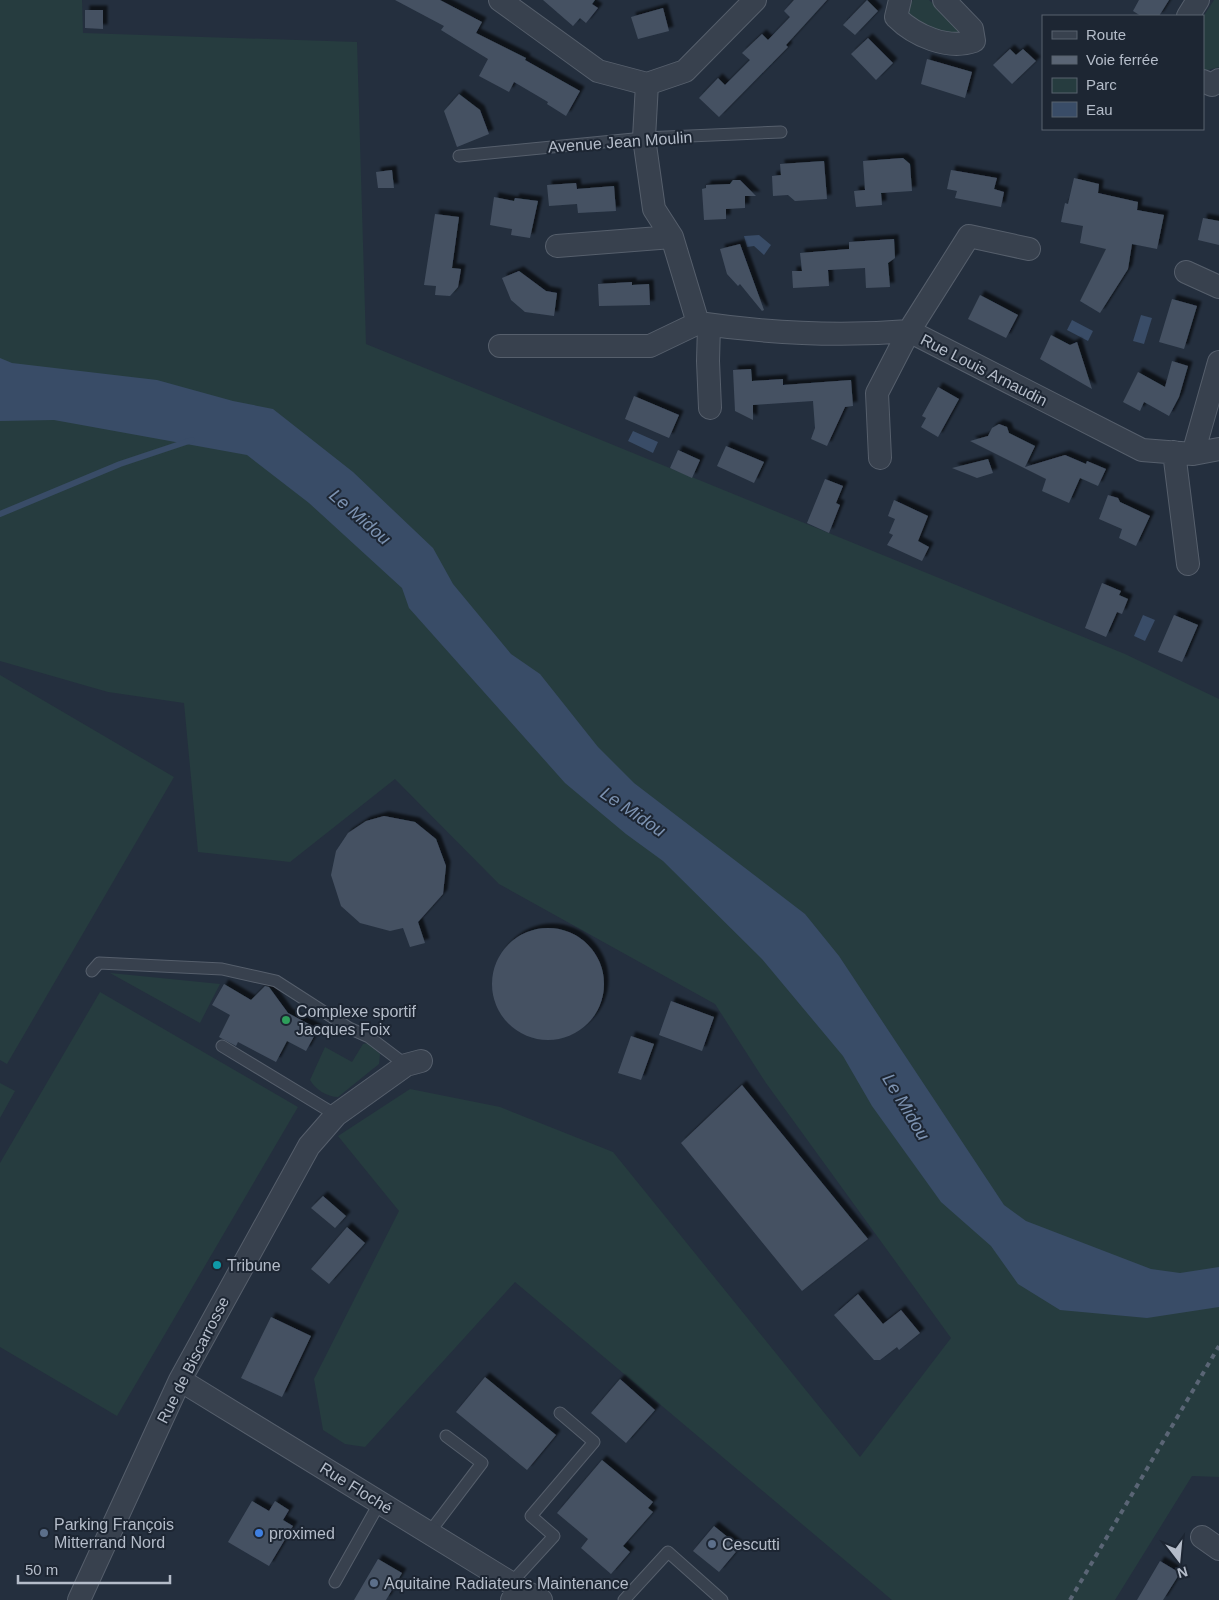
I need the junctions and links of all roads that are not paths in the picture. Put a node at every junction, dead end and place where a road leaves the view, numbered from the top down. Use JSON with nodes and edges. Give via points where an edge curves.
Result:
{"nodes":[{"id":1,"x":500,"y":0,"type":"edge"},
{"id":2,"x":755,"y":0,"type":"edge"},
{"id":3,"x":900,"y":0,"type":"edge"},
{"id":4,"x":944,"y":0,"type":"edge"},
{"id":5,"x":1198,"y":0,"type":"edge"},
{"id":6,"x":1189,"y":15,"type":"edge"},
{"id":7,"x":1219,"y":80,"type":"edge"},
{"id":8,"x":1204,"y":81,"type":"edge"},
{"id":9,"x":647,"y":84,"type":"junction"},
{"id":10,"x":781,"y":132,"type":"dead end"},
{"id":11,"x":644,"y":138,"type":"junction"},
{"id":12,"x":459,"y":156,"type":"dead end"},
{"id":13,"x":672,"y":237,"type":"junction"},
{"id":14,"x":557,"y":246,"type":"dead end"},
{"id":15,"x":1028,"y":249,"type":"dead end"},
{"id":16,"x":1186,"y":272,"type":"dead end"},
{"id":17,"x":1219,"y":287,"type":"edge"},
{"id":18,"x":704,"y":324,"type":"junction"},
{"id":19,"x":909,"y":332,"type":"junction"},
{"id":20,"x":500,"y":346,"type":"dead end"},
{"id":21,"x":1219,"y":362,"type":"edge"},
{"id":22,"x":710,"y":408,"type":"dead end"},
{"id":23,"x":1219,"y":449,"type":"edge"},
{"id":24,"x":1184,"y":453,"type":"junction"},
{"id":25,"x":880,"y":458,"type":"dead end"},
{"id":26,"x":1188,"y":564,"type":"dead end"},
{"id":27,"x":92,"y":971,"type":"dead end"},
{"id":28,"x":222,"y":1046,"type":"dead end"},
{"id":29,"x":413,"y":1063,"type":"joint"},
{"id":30,"x":336,"y":1115,"type":"junction"},
{"id":31,"x":180,"y":1380,"type":"junction"},
{"id":32,"x":560,"y":1413,"type":"dead end"},
{"id":33,"x":446,"y":1436,"type":"dead end"},
{"id":34,"x":380,"y":1502,"type":"junction"},
{"id":35,"x":429,"y":1533,"type":"junction"},
{"id":36,"x":335,"y":1582,"type":"dead end"},
{"id":37,"x":514,"y":1591,"type":"edge"},
{"id":38,"x":79,"y":1600,"type":"edge"},
{"id":39,"x":541,"y":1600,"type":"edge"},
{"id":40,"x":624,"y":1600,"type":"edge"},
{"id":41,"x":722,"y":1600,"type":"edge"}],
"edges":[{"from":1,"to":9,"type":"street","via":[[598,71]]},
{"from":2,"to":9,"type":"street","via":[[685,71]]},
{"from":3,"to":4,"type":"street","via":[[896,17],[908,29],[962,45],[974,41],[972,29]]},
{"from":5,"to":6,"type":"street"},
{"from":7,"to":8,"type":"street","via":[[1212,85]]},
{"from":9,"to":11,"type":"street"},
{"from":10,"to":11,"type":"lane","name":"Avenue Jean Moulin"},
{"from":11,"to":12,"type":"lane","name":"Avenue Jean Moulin"},
{"from":11,"to":13,"type":"street","via":[[654,209]]},
{"from":13,"to":14,"type":"street"},
{"from":13,"to":18,"type":"street"},
{"from":15,"to":19,"type":"street","via":[[968,236]]},
{"from":16,"to":17,"type":"street"},
{"from":18,"to":19,"type":"street","name":"Rue Louis Arnaudin","via":[[736,329],[868,335]]},
{"from":18,"to":20,"type":"street","via":[[650,346]]},
{"from":18,"to":22,"type":"street"},
{"from":19,"to":24,"type":"street","name":"Rue Louis Arnaudin","via":[[1142,450]]},
{"from":19,"to":25,"type":"street","via":[[877,393]]},
{"from":21,"to":24,"type":"street"},
{"from":23,"to":24,"type":"street","name":"Rue Louis Arnaudin"},
{"from":24,"to":26,"type":"street"},
{"from":27,"to":29,"type":"lane","via":[[99,963],[222,969],[276,981],[349,1028]]},
{"from":28,"to":30,"type":"lane"},
{"from":29,"to":30,"type":"street","name":"Rue de Biscarrosse"},
{"from":30,"to":31,"type":"street","name":"Rue de Biscarrosse","via":[[309,1146]]},
{"from":31,"to":34,"type":"street","name":"Rue Floché"},
{"from":31,"to":38,"type":"street","name":"Rue de Biscarrosse"},
{"from":32,"to":37,"type":"lane","via":[[594,1442],[531,1516],[554,1536]]},
{"from":33,"to":35,"type":"lane","via":[[482,1463]]},
{"from":34,"to":35,"type":"street","name":"Rue Floché"},
{"from":34,"to":36,"type":"lane"},
{"from":35,"to":37,"type":"street","name":"Rue Floché"},
{"from":37,"to":39,"type":"street","name":"Rue Floché"},
{"from":40,"to":41,"type":"lane","via":[[668,1552]]}]}
